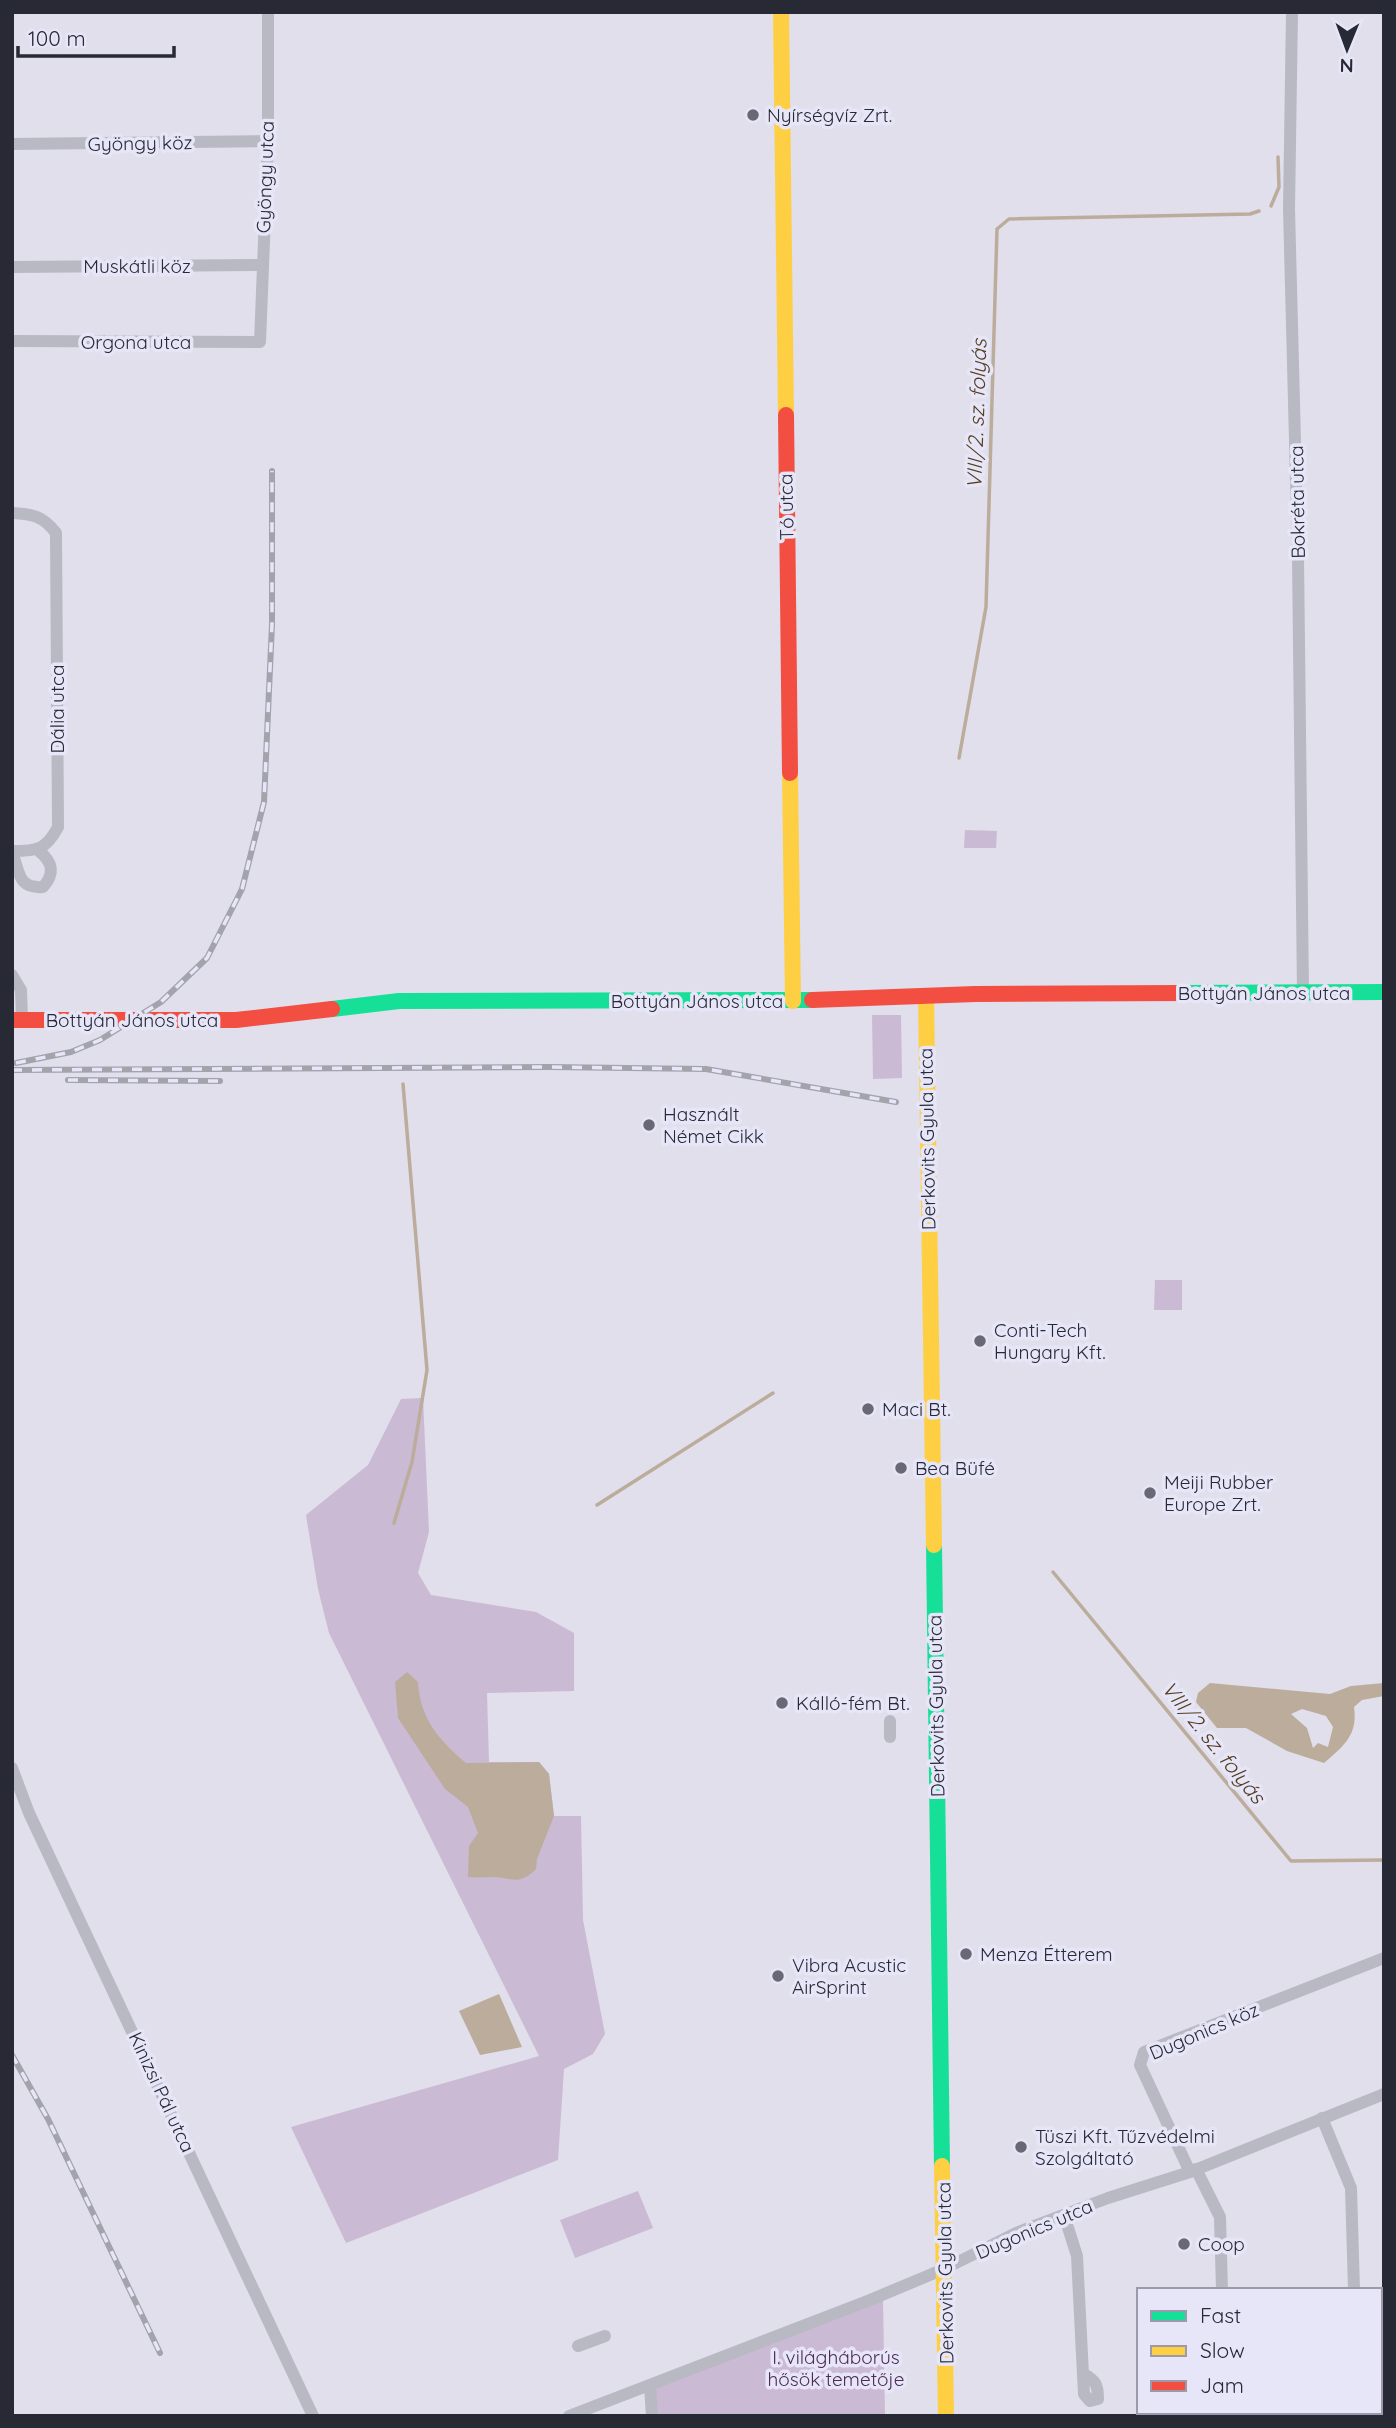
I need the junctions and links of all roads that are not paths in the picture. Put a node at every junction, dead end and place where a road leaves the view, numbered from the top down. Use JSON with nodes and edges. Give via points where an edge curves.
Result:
{"nodes":[{"id":1,"x":268,"y":12,"type":"edge"},
{"id":2,"x":781,"y":12,"type":"edge"},
{"id":3,"x":1292,"y":12,"type":"edge"},
{"id":4,"x":268,"y":141,"type":"junction"},
{"id":5,"x":12,"y":144,"type":"edge"},
{"id":6,"x":261,"y":265,"type":"junction"},
{"id":7,"x":12,"y":267,"type":"edge"},
{"id":8,"x":12,"y":341,"type":"edge"},
{"id":9,"x":260,"y":342,"type":"joint"},
{"id":10,"x":12,"y":513,"type":"edge"},
{"id":11,"x":39,"y":850,"type":"junction"},
{"id":12,"x":12,"y":852,"type":"edge"},
{"id":13,"x":12,"y":975,"type":"edge"},
{"id":14,"x":1384,"y":992,"type":"edge"},
{"id":15,"x":1303,"y":993,"type":"junction"},
{"id":16,"x":926,"y":996,"type":"junction"},
{"id":17,"x":793,"y":1001,"type":"junction"},
{"id":18,"x":17,"y":1020,"type":"edge"},
{"id":19,"x":890,"y":1721,"type":"dead end"},
{"id":20,"x":890,"y":1737,"type":"dead end"},
{"id":21,"x":12,"y":1768,"type":"edge"},
{"id":22,"x":1384,"y":1958,"type":"edge"},
{"id":23,"x":1384,"y":2094,"type":"edge"},
{"id":24,"x":1322,"y":2118,"type":"junction"},
{"id":25,"x":1193,"y":2170,"type":"junction"},
{"id":26,"x":1064,"y":2215,"type":"junction"},
{"id":27,"x":944,"y":2269,"type":"junction"},
{"id":28,"x":1222,"y":2288,"type":"edge"},
{"id":29,"x":1354,"y":2288,"type":"edge"},
{"id":30,"x":605,"y":2336,"type":"dead end"},
{"id":31,"x":578,"y":2346,"type":"dead end"},
{"id":32,"x":650,"y":2386,"type":"junction"},
{"id":33,"x":1084,"y":2394,"type":"dead end"},
{"id":34,"x":313,"y":2416,"type":"edge"},
{"id":35,"x":569,"y":2416,"type":"edge"},
{"id":36,"x":652,"y":2416,"type":"edge"},
{"id":37,"x":946,"y":2416,"type":"edge"}],
"edges":[{"from":1,"to":4,"type":"street","name":"Gyöngy utca"},
{"from":2,"to":17,"type":"street","name":"Tó utca"},
{"from":3,"to":15,"type":"street","name":"Bokréta utca","via":[[1289,209]]},
{"from":4,"to":5,"type":"street","name":"Gyöngy köz"},
{"from":4,"to":6,"type":"street","name":"Gyöngy utca"},
{"from":6,"to":7,"type":"street","name":"Muskátli köz"},
{"from":6,"to":9,"type":"street","name":"Gyöngy utca"},
{"from":8,"to":9,"type":"street","name":"Orgona utca"},
{"from":10,"to":11,"type":"street","name":"Dália utca","via":[[35,514],[56,533],[58,827],[49,844]]},
{"from":11,"to":12,"type":"street"},
{"from":11,"to":12,"type":"street","via":[[49,861],[51,877],[43,887],[33,888],[16,874]]},
{"from":13,"to":18,"type":"street","via":[[21,990]]},
{"from":14,"to":15,"type":"street","name":"Bottyán János utca"},
{"from":15,"to":16,"type":"street","name":"Bottyán János utca"},
{"from":16,"to":17,"type":"street","name":"Bottyán János utca"},
{"from":16,"to":27,"type":"street","name":"Derkovits Gyula utca"},
{"from":17,"to":18,"type":"street","name":"Bottyán János utca","via":[[399,1002],[236,1020]]},
{"from":19,"to":20,"type":"street"},
{"from":21,"to":34,"type":"street","name":"Kinizsi Pál utca"},
{"from":22,"to":25,"type":"street","name":"Dugonics köz","via":[[1144,2052],[1140,2065]]},
{"from":23,"to":24,"type":"street","name":"Dugonics utca"},
{"from":24,"to":25,"type":"street","name":"Dugonics utca"},
{"from":24,"to":29,"type":"street","via":[[1351,2188]]},
{"from":25,"to":26,"type":"street","name":"Dugonics utca"},
{"from":25,"to":28,"type":"street","via":[[1220,2217]]},
{"from":26,"to":27,"type":"street","name":"Dugonics utca"},
{"from":26,"to":33,"type":"street","via":[[1077,2256]]},
{"from":27,"to":32,"type":"street","name":"Dugonics utca"},
{"from":27,"to":37,"type":"street","name":"Derkovits Gyula utca"},
{"from":30,"to":31,"type":"street"},
{"from":32,"to":35,"type":"street","name":"Dugonics utca"},
{"from":32,"to":36,"type":"street"}]}
